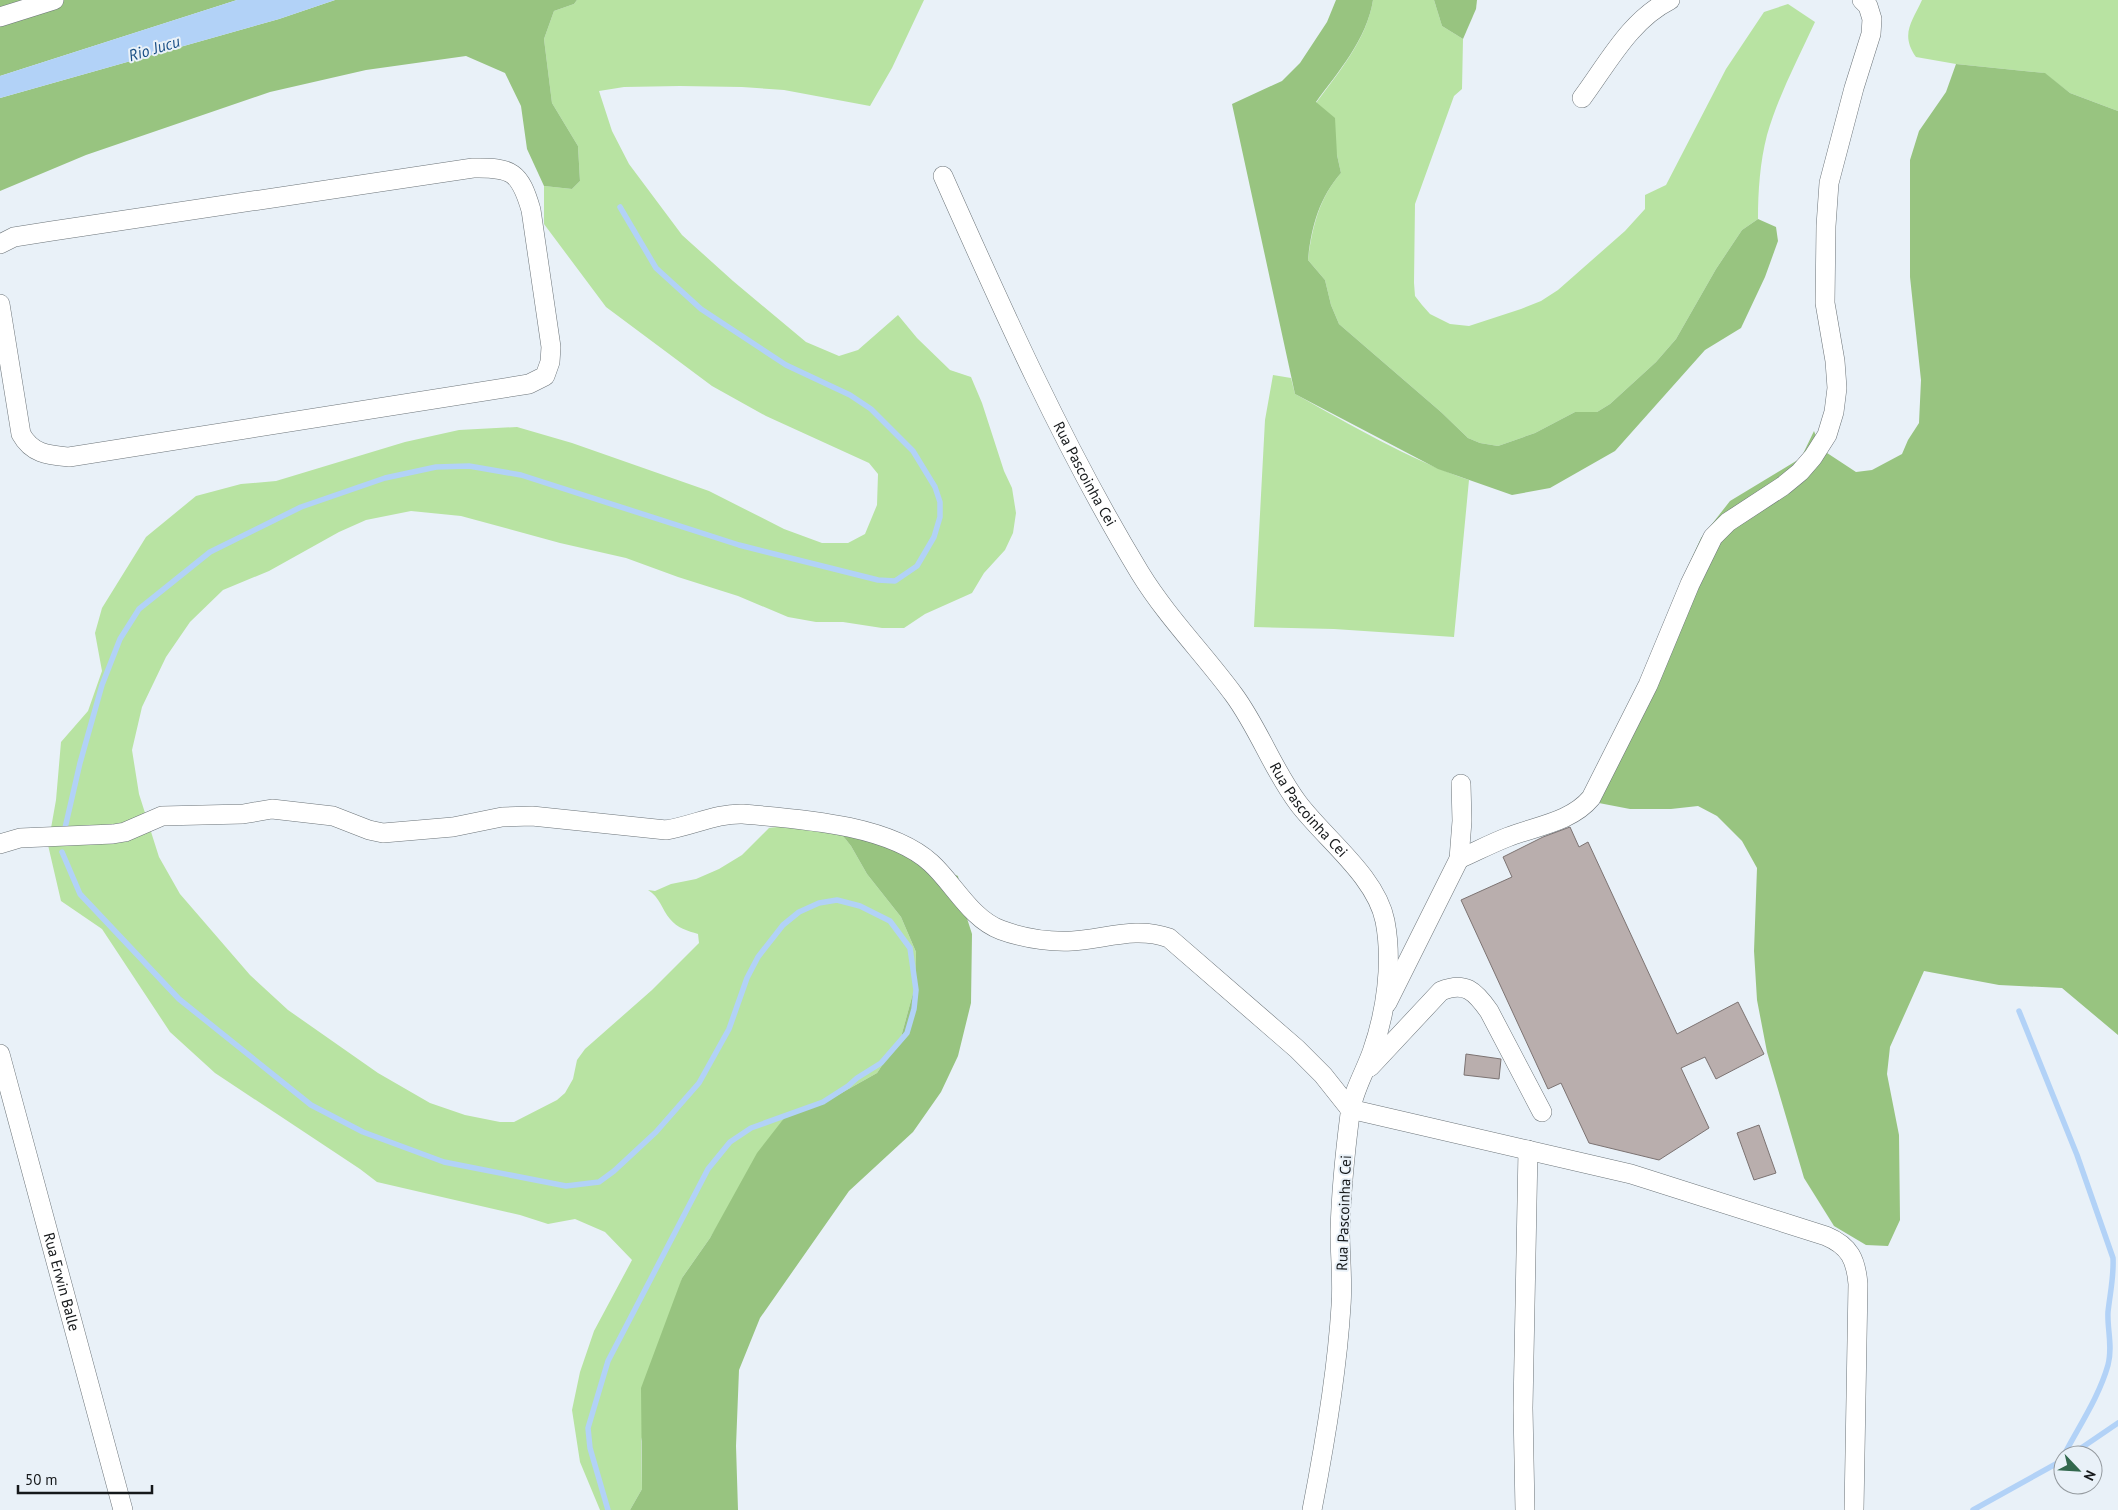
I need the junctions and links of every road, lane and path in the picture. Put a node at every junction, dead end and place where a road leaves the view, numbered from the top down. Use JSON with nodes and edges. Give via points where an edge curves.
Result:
{"nodes":[{"id":1,"x":54,"y":0,"type":"edge"},
{"id":2,"x":1670,"y":0,"type":"edge"},
{"id":3,"x":1862,"y":0,"type":"edge"},
{"id":4,"x":0,"y":17,"type":"edge"},
{"id":5,"x":1582,"y":98,"type":"dead end"},
{"id":6,"x":943,"y":176,"type":"dead end"},
{"id":7,"x":0,"y":244,"type":"edge"},
{"id":8,"x":0,"y":304,"type":"edge"},
{"id":9,"x":1460,"y":784,"type":"dead end"},
{"id":10,"x":0,"y":844,"type":"edge"},
{"id":11,"x":1459,"y":859,"type":"junction"},
{"id":12,"x":1384,"y":1008,"type":"junction"},
{"id":13,"x":0,"y":1054,"type":"edge"},
{"id":14,"x":1363,"y":1076,"type":"junction"},
{"id":15,"x":1350,"y":1109,"type":"junction"},
{"id":16,"x":1542,"y":1112,"type":"dead end"},
{"id":17,"x":1528,"y":1150,"type":"junction"},
{"id":18,"x":123,"y":1510,"type":"edge"},
{"id":19,"x":1312,"y":1510,"type":"edge"},
{"id":20,"x":1525,"y":1510,"type":"edge"},
{"id":21,"x":1854,"y":1510,"type":"edge"}],
"edges":[{"from":1,"to":4,"type":"street"},
{"from":2,"to":5,"type":"street","via":[[1657,6],[1633,27]]},
{"from":3,"to":11,"type":"street","via":[[1868,6],[1872,19],[1872,34],[1829,183],[1825,303],[1837,388],[1827,435],[1800,472],[1728,522],[1713,537],[1648,684],[1591,798],[1568,816]]},
{"from":6,"to":12,"type":"street","name":"Rua Pascoinha Cei","via":[[1002,310],[1069,448],[1142,576],[1235,696],[1295,799],[1361,874],[1380,906],[1387,944]]},
{"from":7,"to":8,"type":"street","via":[[14,237],[52,230],[473,168],[500,167],[513,175],[527,194],[551,347],[550,362],[545,376],[529,384],[69,458],[36,450],[21,434]]},
{"from":9,"to":11,"type":"street"},
{"from":10,"to":15,"type":"street","via":[[20,838],[125,832],[150,820],[171,815],[243,814],[272,809],[320,814],[383,833],[532,816],[666,830],[730,813],[867,831],[904,846],[929,862],[976,914],[990,926],[1001,930],[1041,939],[1071,941],[1136,932],[1169,938],[1297,1049]]},
{"from":11,"to":12,"type":"street"},
{"from":12,"to":14,"type":"street","name":"Rua Pascoinha Cei"},
{"from":13,"to":18,"type":"street","name":"Rua Erwin Balle"},
{"from":14,"to":15,"type":"street","name":"Rua Pascoinha Cei"},
{"from":14,"to":16,"type":"street","via":[[1441,991],[1454,986],[1479,996]]},
{"from":15,"to":17,"type":"street"},
{"from":15,"to":19,"type":"street","name":"Rua Pascoinha Cei","via":[[1340,1230],[1342,1304],[1331,1398]]},
{"from":17,"to":20,"type":"street"},
{"from":17,"to":21,"type":"street","via":[[1632,1174],[1826,1236],[1848,1250],[1857,1270],[1858,1284]]}]}
